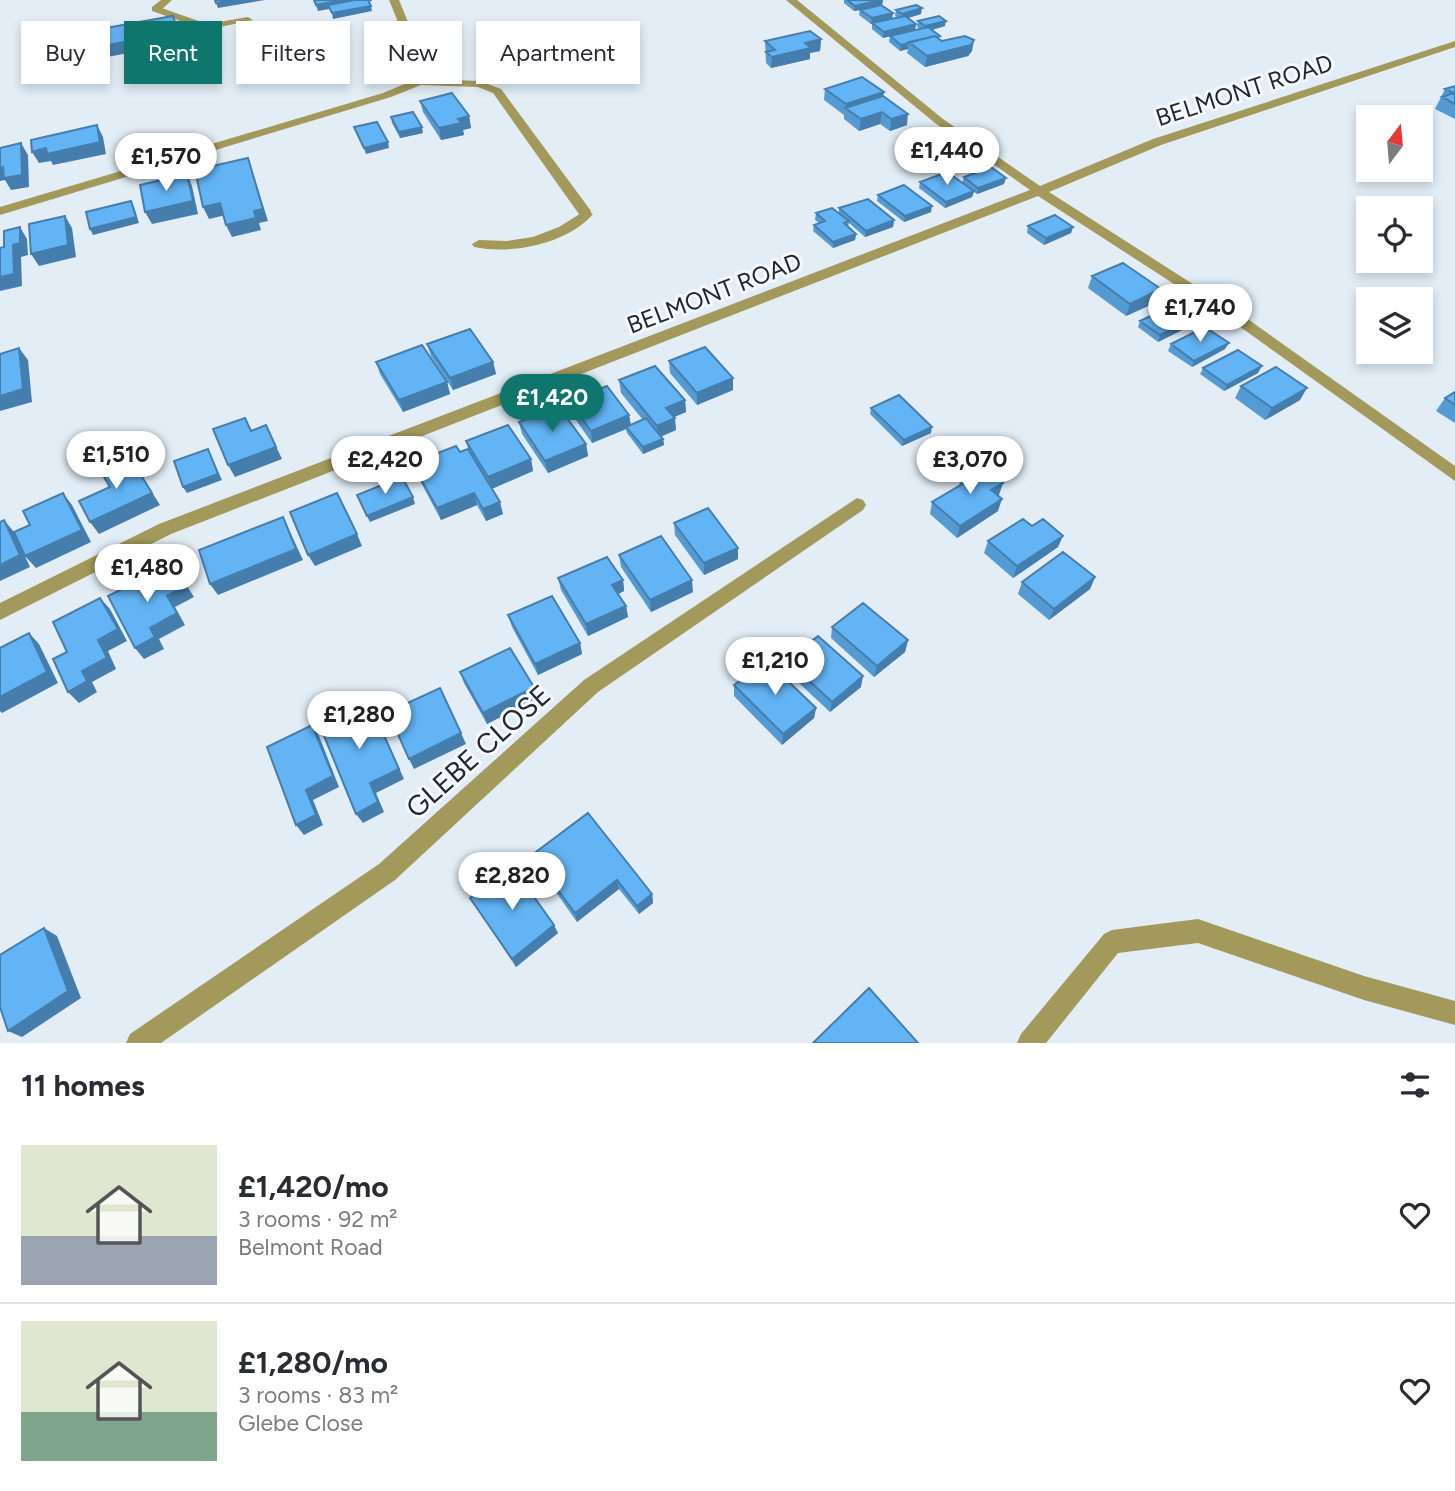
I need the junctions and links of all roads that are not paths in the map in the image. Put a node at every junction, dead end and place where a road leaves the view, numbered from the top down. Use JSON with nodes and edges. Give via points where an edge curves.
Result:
{"nodes":[{"id":1,"x":167,"y":0,"type":"edge"},
{"id":2,"x":394,"y":0,"type":"edge"},
{"id":3,"x":792,"y":0,"type":"edge"},
{"id":4,"x":248,"y":20,"type":"dead end"},
{"id":5,"x":403,"y":21,"type":"edge"},
{"id":6,"x":1455,"y":44,"type":"edge"},
{"id":7,"x":462,"y":83,"type":"edge"},
{"id":8,"x":415,"y":84,"type":"edge"},
{"id":9,"x":1039,"y":191,"type":"junction"},
{"id":10,"x":0,"y":211,"type":"edge"},
{"id":11,"x":480,"y":244,"type":"dead end"},
{"id":12,"x":1455,"y":475,"type":"edge"},
{"id":13,"x":857,"y":505,"type":"dead end"},
{"id":14,"x":0,"y":612,"type":"edge"},
{"id":15,"x":1455,"y":1013,"type":"edge"},
{"id":16,"x":139,"y":1043,"type":"edge"},
{"id":17,"x":1030,"y":1043,"type":"edge"}],
"edges":[{"from":1,"to":4,"type":"street","via":[[156,9],[206,27]]},
{"from":2,"to":5,"type":"street"},
{"from":3,"to":9,"type":"street","via":[[939,121]]},
{"from":6,"to":9,"type":"street","name":"BELMONT ROAD","via":[[1157,142]]},
{"from":7,"to":11,"type":"street","via":[[497,91],[586,214],[561,231],[509,246]]},
{"from":8,"to":10,"type":"street"},
{"from":9,"to":12,"type":"street","via":[[1244,323]]},
{"from":9,"to":14,"type":"street","name":"BELMONT ROAD","via":[[165,529]]},
{"from":13,"to":16,"type":"street","name":"GLEBE CLOSE","via":[[591,686],[387,872]]},
{"from":15,"to":17,"type":"street","via":[[1364,988],[1198,931],[1112,942]]}]}
